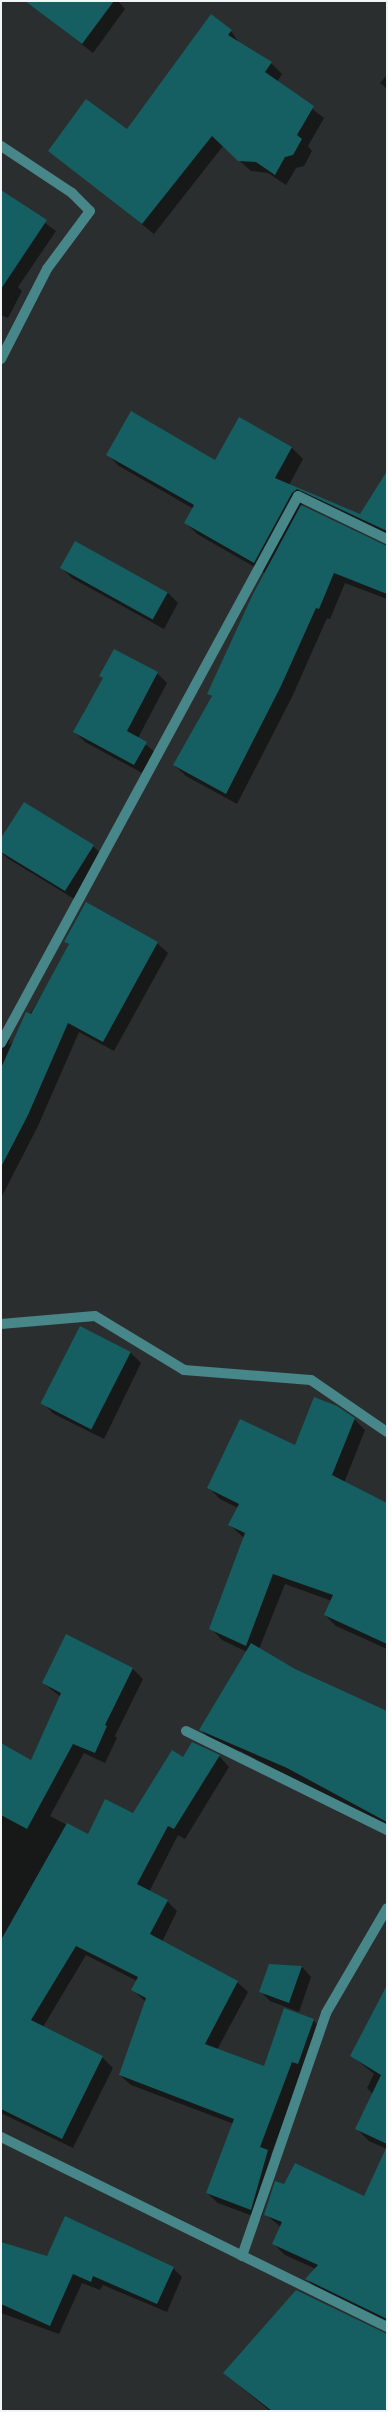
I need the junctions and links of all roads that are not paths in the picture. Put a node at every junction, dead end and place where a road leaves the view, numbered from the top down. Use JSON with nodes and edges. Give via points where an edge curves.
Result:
{"nodes":[{"id":1,"x":1,"y":146,"type":"edge"},
{"id":2,"x":1,"y":360,"type":"edge"},
{"id":3,"x":387,"y":539,"type":"edge"},
{"id":4,"x":1,"y":1043,"type":"edge"},
{"id":5,"x":1,"y":1324,"type":"edge"},
{"id":6,"x":387,"y":1432,"type":"edge"},
{"id":7,"x":186,"y":1731,"type":"dead end"},
{"id":8,"x":387,"y":1830,"type":"edge"},
{"id":9,"x":387,"y":1908,"type":"edge"},
{"id":10,"x":1,"y":2137,"type":"edge"},
{"id":11,"x":242,"y":2256,"type":"junction"},
{"id":12,"x":387,"y":2327,"type":"edge"}],
"edges":[{"from":1,"to":2,"type":"street","via":[[72,193],[90,211],[47,269]]},
{"from":3,"to":4,"type":"street","via":[[298,496]]},
{"from":5,"to":6,"type":"street","via":[[95,1316],[184,1370],[311,1380]]},
{"from":7,"to":8,"type":"street"},
{"from":9,"to":11,"type":"street","via":[[326,2012]]},
{"from":10,"to":11,"type":"street"},
{"from":11,"to":12,"type":"street"}]}
